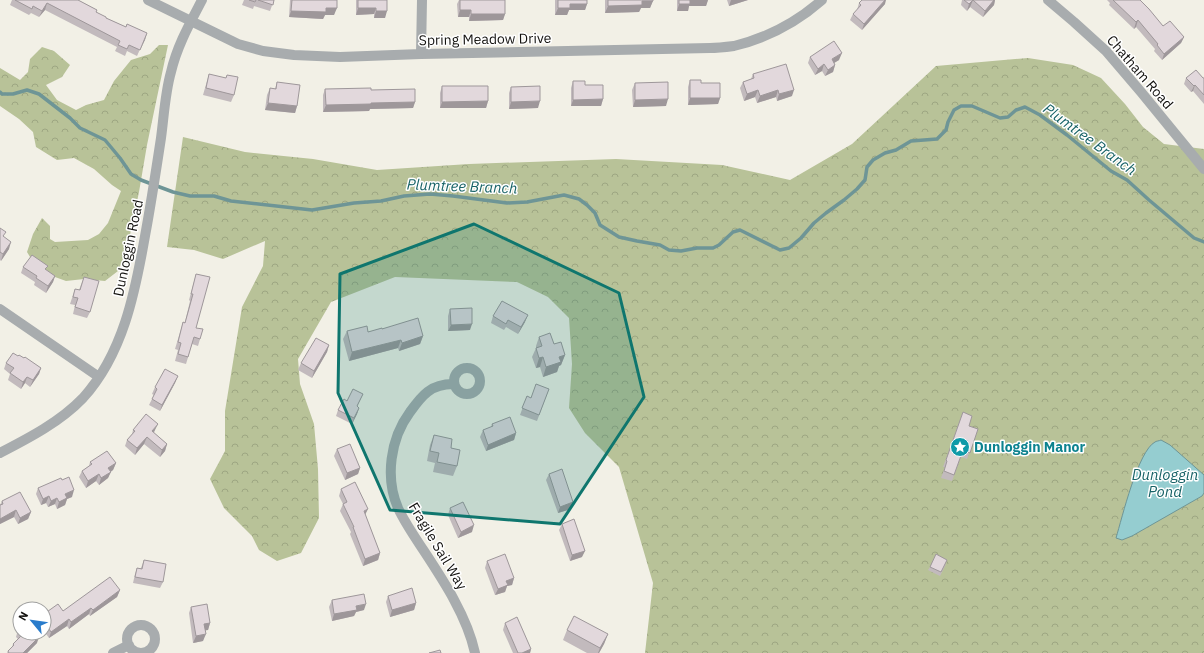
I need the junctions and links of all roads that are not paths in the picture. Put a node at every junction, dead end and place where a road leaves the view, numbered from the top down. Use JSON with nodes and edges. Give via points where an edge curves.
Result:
{"nodes":[{"id":1,"x":148,"y":0,"type":"edge"},
{"id":2,"x":202,"y":0,"type":"edge"},
{"id":3,"x":422,"y":0,"type":"edge"},
{"id":4,"x":822,"y":0,"type":"edge"},
{"id":5,"x":1048,"y":0,"type":"edge"},
{"id":6,"x":191,"y":21,"type":"junction"},
{"id":7,"x":421,"y":54,"type":"junction"},
{"id":8,"x":1204,"y":169,"type":"edge"},
{"id":9,"x":0,"y":309,"type":"edge"},
{"id":10,"x":99,"y":377,"type":"junction"},
{"id":11,"x":453,"y":384,"type":"dead end"},
{"id":12,"x":0,"y":453,"type":"edge"},
{"id":13,"x":129,"y":645,"type":"dead end"},
{"id":14,"x":113,"y":653,"type":"edge"},
{"id":15,"x":475,"y":653,"type":"edge"}],
"edges":[{"from":1,"to":6,"type":"street","name":"Spring Meadow Drive"},
{"from":2,"to":6,"type":"street","name":"Dunloggin Road"},
{"from":3,"to":7,"type":"street"},
{"from":4,"to":7,"type":"street","name":"Spring Meadow Drive","via":[[791,23],[769,35],[733,46]]},
{"from":5,"to":8,"type":"street","name":"Chatham Road","via":[[1106,51]]},
{"from":6,"to":7,"type":"street","name":"Spring Meadow Drive","via":[[238,44],[263,51],[326,57]]},
{"from":6,"to":10,"type":"street","name":"Dunloggin Road","via":[[179,46],[171,73],[139,272],[112,354]]},
{"from":9,"to":10,"type":"street"},
{"from":10,"to":12,"type":"street","name":"Dunloggin Road","via":[[67,412]]},
{"from":11,"to":15,"type":"street","name":"Fragile Sail Way","via":[[442,384],[433,388],[417,402],[407,416],[394,447],[391,466],[392,488],[398,508],[449,591]]},
{"from":13,"to":14,"type":"street"}]}
